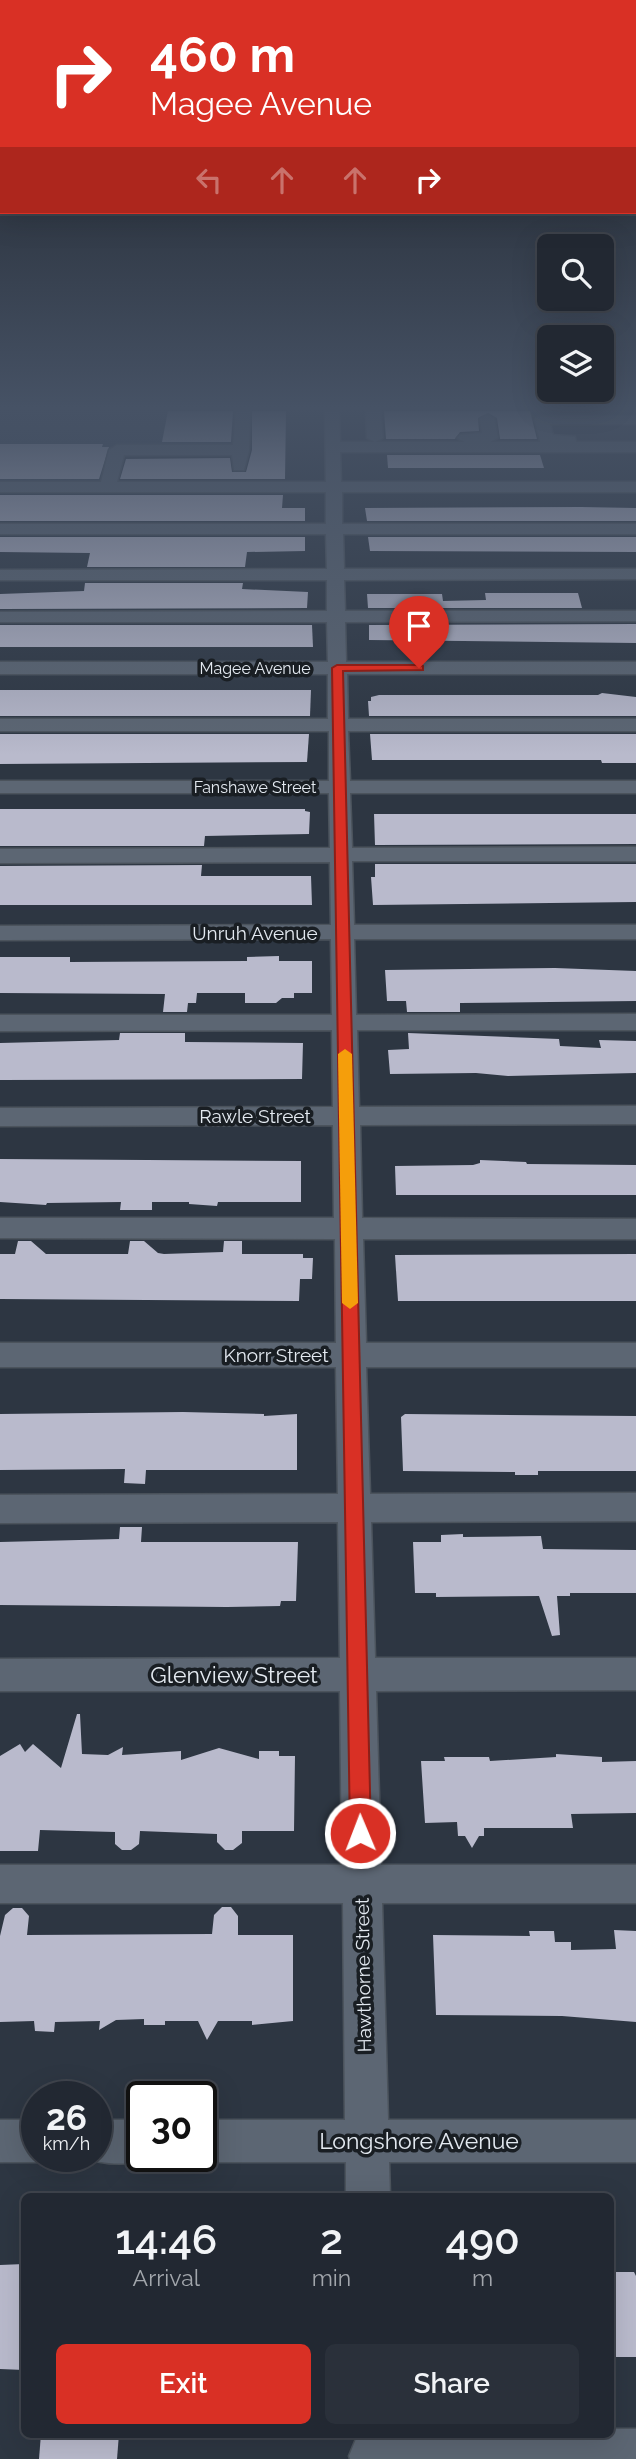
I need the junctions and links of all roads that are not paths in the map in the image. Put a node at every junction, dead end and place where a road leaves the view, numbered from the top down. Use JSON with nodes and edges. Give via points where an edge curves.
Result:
{"nodes":[{"id":1,"x":335,"y":526,"type":"edge"},
{"id":2,"x":0,"y":529,"type":"edge"},
{"id":3,"x":335,"y":529,"type":"junction"},
{"id":4,"x":636,"y":529,"type":"edge"},
{"id":5,"x":636,"y":574,"type":"edge"},
{"id":6,"x":0,"y":575,"type":"edge"},
{"id":7,"x":335,"y":575,"type":"junction"},
{"id":8,"x":336,"y":615,"type":"junction"},
{"id":9,"x":636,"y":616,"type":"edge"},
{"id":10,"x":0,"y":617,"type":"edge"},
{"id":11,"x":0,"y":668,"type":"edge"},
{"id":12,"x":337,"y":668,"type":"junction"},
{"id":13,"x":636,"y":668,"type":"edge"},
{"id":14,"x":338,"y":723,"type":"junction"},
{"id":15,"x":636,"y":724,"type":"edge"},
{"id":16,"x":0,"y":725,"type":"edge"},
{"id":17,"x":0,"y":787,"type":"edge"},
{"id":18,"x":340,"y":787,"type":"junction"},
{"id":19,"x":636,"y":787,"type":"edge"},
{"id":20,"x":636,"y":854,"type":"edge"},
{"id":21,"x":0,"y":856,"type":"edge"},
{"id":22,"x":341,"y":856,"type":"junction"},
{"id":23,"x":636,"y":932,"type":"edge"},
{"id":24,"x":0,"y":933,"type":"edge"},
{"id":25,"x":343,"y":933,"type":"junction"},
{"id":26,"x":636,"y":1022,"type":"edge"},
{"id":27,"x":0,"y":1023,"type":"edge"},
{"id":28,"x":344,"y":1024,"type":"junction"},
{"id":29,"x":636,"y":1115,"type":"edge"},
{"id":30,"x":0,"y":1116,"type":"edge"},
{"id":31,"x":346,"y":1116,"type":"junction"},
{"id":32,"x":0,"y":1228,"type":"edge"},
{"id":33,"x":636,"y":1229,"type":"edge"},
{"id":34,"x":349,"y":1230,"type":"junction"},
{"id":35,"x":0,"y":1355,"type":"edge"},
{"id":36,"x":351,"y":1355,"type":"junction"},
{"id":37,"x":636,"y":1355,"type":"edge"},
{"id":38,"x":636,"y":1507,"type":"edge"},
{"id":39,"x":0,"y":1509,"type":"edge"},
{"id":40,"x":354,"y":1509,"type":"junction"},
{"id":41,"x":636,"y":1674,"type":"edge"},
{"id":42,"x":0,"y":1675,"type":"edge"},
{"id":43,"x":357,"y":1675,"type":"junction"},
{"id":44,"x":0,"y":1884,"type":"edge"},
{"id":45,"x":636,"y":1884,"type":"edge"},
{"id":46,"x":362,"y":1886,"type":"junction"},
{"id":47,"x":0,"y":2141,"type":"edge"},
{"id":48,"x":21,"y":2141,"type":"edge"},
{"id":49,"x":217,"y":2141,"type":"edge"},
{"id":50,"x":366,"y":2141,"type":"junction"},
{"id":51,"x":636,"y":2141,"type":"edge"},
{"id":52,"x":368,"y":2193,"type":"edge"},
{"id":53,"x":373,"y":2450,"type":"edge"},
{"id":54,"x":636,"y":2453,"type":"edge"}],
"edges":[{"from":1,"to":3,"type":"street","name":"Hawthorne Street"},
{"from":2,"to":3,"type":"street"},
{"from":3,"to":4,"type":"street"},
{"from":3,"to":7,"type":"street","name":"Hawthorne Street"},
{"from":5,"to":7,"type":"street"},
{"from":6,"to":7,"type":"street"},
{"from":7,"to":8,"type":"street","name":"Hawthorne Street"},
{"from":8,"to":9,"type":"street"},
{"from":8,"to":10,"type":"street"},
{"from":8,"to":12,"type":"street","name":"Hawthorne Street"},
{"from":11,"to":12,"type":"street","name":"Magee Avenue"},
{"from":12,"to":13,"type":"street","name":"Magee Avenue"},
{"from":12,"to":14,"type":"street","name":"Hawthorne Street"},
{"from":14,"to":15,"type":"street"},
{"from":14,"to":16,"type":"street"},
{"from":14,"to":18,"type":"street","name":"Hawthorne Street"},
{"from":17,"to":18,"type":"street","name":"Fanshawe Street"},
{"from":18,"to":19,"type":"street","name":"Fanshawe Street"},
{"from":18,"to":22,"type":"street","name":"Hawthorne Street"},
{"from":20,"to":22,"type":"street"},
{"from":21,"to":22,"type":"street"},
{"from":22,"to":25,"type":"street","name":"Hawthorne Street"},
{"from":23,"to":25,"type":"street","name":"Unruh Avenue"},
{"from":24,"to":25,"type":"street","name":"Unruh Avenue"},
{"from":25,"to":28,"type":"street","name":"Hawthorne Street"},
{"from":26,"to":28,"type":"street"},
{"from":27,"to":28,"type":"street"},
{"from":28,"to":31,"type":"street","name":"Hawthorne Street"},
{"from":29,"to":31,"type":"street","name":"Rawle Street"},
{"from":30,"to":31,"type":"street","name":"Rawle Street"},
{"from":31,"to":34,"type":"street","name":"Hawthorne Street"},
{"from":32,"to":34,"type":"street"},
{"from":33,"to":34,"type":"street"},
{"from":34,"to":36,"type":"street","name":"Hawthorne Street"},
{"from":35,"to":36,"type":"street","name":"Knorr Street"},
{"from":36,"to":37,"type":"street","name":"Knorr Street"},
{"from":36,"to":40,"type":"street","name":"Hawthorne Street"},
{"from":38,"to":40,"type":"street"},
{"from":39,"to":40,"type":"street"},
{"from":40,"to":43,"type":"street","name":"Hawthorne Street"},
{"from":41,"to":43,"type":"street","name":"Glenview Street"},
{"from":42,"to":43,"type":"street","name":"Glenview Street"},
{"from":43,"to":46,"type":"street","name":"Hawthorne Street"},
{"from":44,"to":46,"type":"street"},
{"from":45,"to":46,"type":"street"},
{"from":46,"to":50,"type":"street","name":"Hawthorne Street"},
{"from":47,"to":48,"type":"street"},
{"from":49,"to":50,"type":"street","name":"Longshore Avenue"},
{"from":50,"to":51,"type":"street","name":"Longshore Avenue"},
{"from":50,"to":52,"type":"street","name":"Hawthorne Street"},
{"from":53,"to":54,"type":"street"}]}
